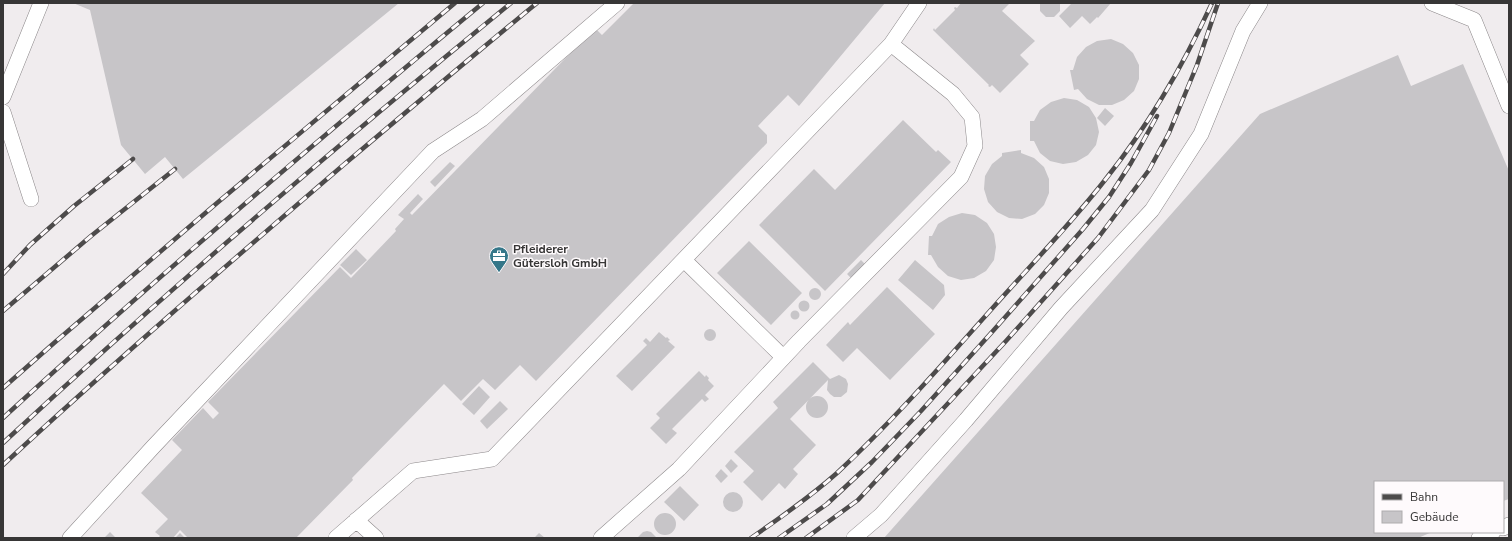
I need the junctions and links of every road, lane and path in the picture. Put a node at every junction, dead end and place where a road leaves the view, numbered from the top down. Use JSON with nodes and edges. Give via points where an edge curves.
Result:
{"nodes":[{"id":1,"x":42,"y":3,"type":"edge"},
{"id":2,"x":617,"y":3,"type":"edge"},
{"id":3,"x":919,"y":3,"type":"edge"},
{"id":4,"x":1260,"y":3,"type":"edge"},
{"id":5,"x":1432,"y":3,"type":"edge"},
{"id":6,"x":891,"y":44,"type":"junction"},
{"id":7,"x":3,"y":97,"type":"edge"},
{"id":8,"x":1509,"y":106,"type":"edge"},
{"id":9,"x":3,"y":112,"type":"edge"},
{"id":10,"x":31,"y":199,"type":"dead end"},
{"id":11,"x":684,"y":260,"type":"junction"},
{"id":12,"x":783,"y":357,"type":"junction"},
{"id":13,"x":356,"y":520,"type":"junction"},
{"id":14,"x":1491,"y":533,"type":"edge"},
{"id":15,"x":70,"y":538,"type":"edge"},
{"id":16,"x":336,"y":538,"type":"edge"},
{"id":17,"x":376,"y":538,"type":"edge"},
{"id":18,"x":601,"y":538,"type":"edge"},
{"id":19,"x":854,"y":538,"type":"edge"},
{"id":20,"x":1480,"y":538,"type":"edge"}],
"edges":[{"from":1,"to":7,"type":"lane"},
{"from":2,"to":15,"type":"lane","via":[[482,119],[433,150]]},
{"from":3,"to":6,"type":"lane"},
{"from":4,"to":19,"type":"lane","via":[[1243,31],[1201,134],[1152,210],[1061,308],[881,515]]},
{"from":5,"to":8,"type":"lane","via":[[1474,20]]},
{"from":6,"to":11,"type":"lane"},
{"from":6,"to":12,"type":"lane","via":[[953,94],[972,117],[976,146],[961,177]]},
{"from":9,"to":10,"type":"lane"},
{"from":11,"to":12,"type":"lane"},
{"from":11,"to":13,"type":"lane","via":[[492,459],[413,471]]},
{"from":12,"to":18,"type":"lane","via":[[679,468]]},
{"from":13,"to":16,"type":"lane"},
{"from":13,"to":17,"type":"lane"},
{"from":14,"to":20,"type":"lane"}]}
